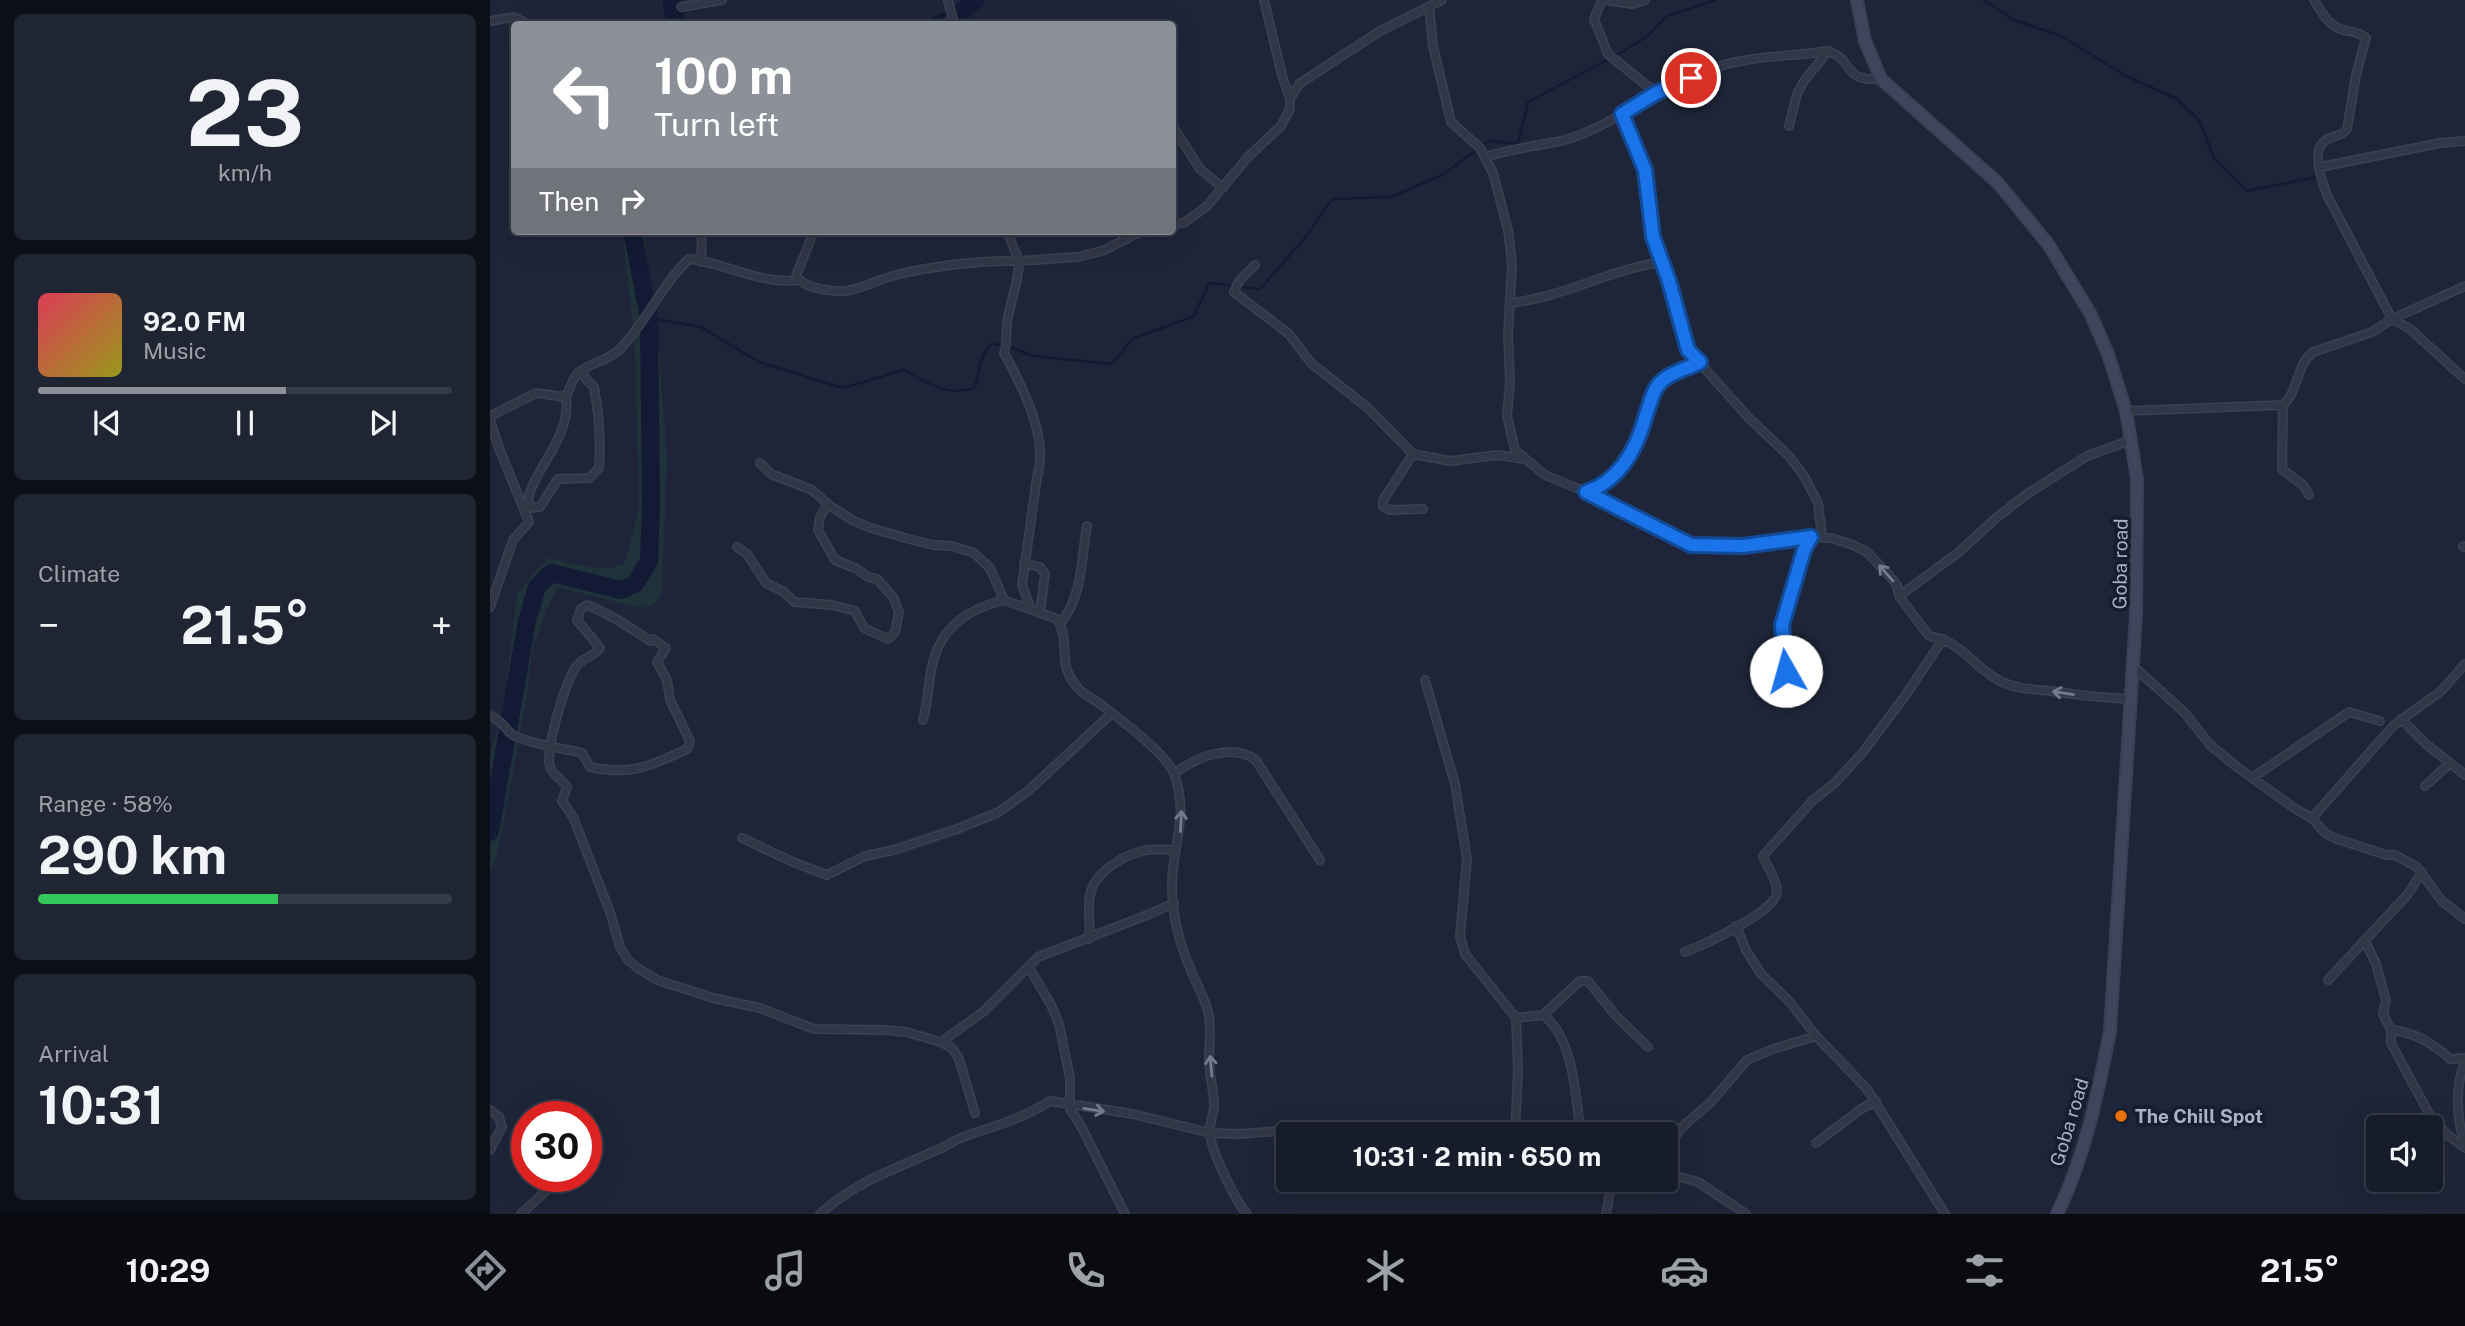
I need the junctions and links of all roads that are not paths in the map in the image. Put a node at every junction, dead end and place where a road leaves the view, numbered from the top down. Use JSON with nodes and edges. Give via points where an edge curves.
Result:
{"nodes":[{"id":1,"x":722,"y":0,"type":"edge"},
{"id":2,"x":948,"y":0,"type":"edge"},
{"id":3,"x":1264,"y":0,"type":"edge"},
{"id":4,"x":1441,"y":0,"type":"edge"},
{"id":5,"x":1604,"y":0,"type":"edge"},
{"id":6,"x":1645,"y":0,"type":"edge"},
{"id":7,"x":1857,"y":0,"type":"edge"},
{"id":8,"x":2314,"y":0,"type":"edge"},
{"id":9,"x":1429,"y":6,"type":"junction"},
{"id":10,"x":681,"y":7,"type":"dead end"},
{"id":11,"x":490,"y":21,"type":"edge"},
{"id":12,"x":521,"y":21,"type":"edge"},
{"id":13,"x":949,"y":21,"type":"edge"},
{"id":14,"x":1828,"y":51,"type":"junction"},
{"id":15,"x":1881,"y":79,"type":"junction"},
{"id":16,"x":1656,"y":93,"type":"junction"},
{"id":17,"x":1290,"y":99,"type":"junction"},
{"id":18,"x":1622,"y":114,"type":"junction"},
{"id":19,"x":1789,"y":126,"type":"dead end"},
{"id":20,"x":1176,"y":131,"type":"edge"},
{"id":21,"x":2465,"y":141,"type":"edge"},
{"id":22,"x":1485,"y":158,"type":"junction"},
{"id":23,"x":2320,"y":167,"type":"junction"},
{"id":24,"x":1223,"y":188,"type":"junction"},
{"id":25,"x":1176,"y":224,"type":"edge"},
{"id":26,"x":702,"y":235,"type":"edge"},
{"id":27,"x":812,"y":235,"type":"edge"},
{"id":28,"x":1009,"y":235,"type":"edge"},
{"id":29,"x":1134,"y":235,"type":"edge"},
{"id":30,"x":1019,"y":261,"type":"junction"},
{"id":31,"x":701,"y":262,"type":"junction"},
{"id":32,"x":1661,"y":262,"type":"junction"},
{"id":33,"x":1255,"y":265,"type":"dead end"},
{"id":34,"x":799,"y":280,"type":"junction"},
{"id":35,"x":2465,"y":286,"type":"edge"},
{"id":36,"x":1511,"y":303,"type":"junction"},
{"id":37,"x":2392,"y":319,"type":"junction"},
{"id":38,"x":1700,"y":362,"type":"junction"},
{"id":39,"x":582,"y":371,"type":"junction"},
{"id":40,"x":2465,"y":379,"type":"edge"},
{"id":41,"x":566,"y":397,"type":"junction"},
{"id":42,"x":2283,"y":405,"type":"junction"},
{"id":43,"x":2126,"y":411,"type":"junction"},
{"id":44,"x":490,"y":418,"type":"edge"},
{"id":45,"x":2131,"y":440,"type":"junction"},
{"id":46,"x":1413,"y":454,"type":"junction"},
{"id":47,"x":1524,"y":460,"type":"junction"},
{"id":48,"x":760,"y":463,"type":"dead end"},
{"id":49,"x":1586,"y":492,"type":"junction"},
{"id":50,"x":2309,"y":495,"type":"dead end"},
{"id":51,"x":828,"y":504,"type":"junction"},
{"id":52,"x":1423,"y":509,"type":"dead end"},
{"id":53,"x":1087,"y":526,"type":"dead end"},
{"id":54,"x":1811,"y":537,"type":"junction"},
{"id":55,"x":1822,"y":537,"type":"junction"},
{"id":56,"x":737,"y":547,"type":"dead end"},
{"id":57,"x":1024,"y":563,"type":"junction"},
{"id":58,"x":1899,"y":596,"type":"junction"},
{"id":59,"x":1004,"y":600,"type":"junction"},
{"id":60,"x":490,"y":606,"type":"edge"},
{"id":61,"x":1031,"y":609,"type":"junction"},
{"id":62,"x":1040,"y":612,"type":"junction"},
{"id":63,"x":1060,"y":624,"type":"junction"},
{"id":64,"x":1943,"y":639,"type":"junction"},
{"id":65,"x":2465,"y":664,"type":"edge"},
{"id":66,"x":2133,"y":666,"type":"junction"},
{"id":67,"x":1425,"y":680,"type":"dead end"},
{"id":68,"x":1794,"y":688,"type":"dead end"},
{"id":69,"x":2131,"y":699,"type":"junction"},
{"id":70,"x":1112,"y":713,"type":"junction"},
{"id":71,"x":490,"y":716,"type":"edge"},
{"id":72,"x":2401,"y":719,"type":"junction"},
{"id":73,"x":923,"y":720,"type":"dead end"},
{"id":74,"x":2380,"y":721,"type":"dead end"},
{"id":75,"x":549,"y":745,"type":"junction"},
{"id":76,"x":2449,"y":764,"type":"junction"},
{"id":77,"x":1175,"y":773,"type":"junction"},
{"id":78,"x":2465,"y":775,"type":"edge"},
{"id":79,"x":2252,"y":778,"type":"junction"},
{"id":80,"x":2425,"y":786,"type":"dead end"},
{"id":81,"x":2312,"y":818,"type":"junction"},
{"id":82,"x":742,"y":838,"type":"dead end"},
{"id":83,"x":1175,"y":850,"type":"junction"},
{"id":84,"x":1320,"y":860,"type":"dead end"},
{"id":85,"x":2422,"y":872,"type":"junction"},
{"id":86,"x":1174,"y":903,"type":"junction"},
{"id":87,"x":2465,"y":919,"type":"edge"},
{"id":88,"x":1736,"y":926,"type":"junction"},
{"id":89,"x":1089,"y":939,"type":"junction"},
{"id":90,"x":2365,"y":941,"type":"junction"},
{"id":91,"x":1685,"y":953,"type":"dead end"},
{"id":92,"x":1029,"y":967,"type":"junction"},
{"id":93,"x":2328,"y":980,"type":"dead end"},
{"id":94,"x":1543,"y":1015,"type":"junction"},
{"id":95,"x":1516,"y":1018,"type":"junction"},
{"id":96,"x":2391,"y":1030,"type":"junction"},
{"id":97,"x":1816,"y":1036,"type":"junction"},
{"id":98,"x":941,"y":1042,"type":"junction"},
{"id":99,"x":1648,"y":1047,"type":"dead end"},
{"id":100,"x":2465,"y":1060,"type":"edge"},
{"id":101,"x":1876,"y":1101,"type":"junction"},
{"id":102,"x":1070,"y":1105,"type":"junction"},
{"id":103,"x":490,"y":1110,"type":"edge"},
{"id":104,"x":975,"y":1113,"type":"dead end"},
{"id":105,"x":1516,"y":1122,"type":"edge"},
{"id":106,"x":1579,"y":1122,"type":"edge"},
{"id":107,"x":1276,"y":1131,"type":"edge"},
{"id":108,"x":1210,"y":1133,"type":"junction"},
{"id":109,"x":1678,"y":1133,"type":"edge"},
{"id":110,"x":1815,"y":1143,"type":"dead end"},
{"id":111,"x":2465,"y":1145,"type":"edge"},
{"id":112,"x":490,"y":1150,"type":"edge"},
{"id":113,"x":1678,"y":1176,"type":"edge"},
{"id":114,"x":544,"y":1192,"type":"edge"},
{"id":115,"x":1610,"y":1192,"type":"edge"},
{"id":116,"x":2060,"y":1213,"type":"edge"},
{"id":117,"x":520,"y":1214,"type":"edge"},
{"id":118,"x":820,"y":1214,"type":"edge"},
{"id":119,"x":1125,"y":1214,"type":"edge"},
{"id":120,"x":1247,"y":1214,"type":"edge"},
{"id":121,"x":1606,"y":1214,"type":"edge"},
{"id":122,"x":1746,"y":1214,"type":"edge"},
{"id":123,"x":1945,"y":1214,"type":"edge"}],
"edges":[{"from":1,"to":10,"type":"street"},
{"from":2,"to":13,"type":"street","via":[[953,19]]},
{"from":3,"to":17,"type":"street"},
{"from":4,"to":9,"type":"street"},
{"from":5,"to":6,"type":"street","via":[[1632,4]]},
{"from":5,"to":16,"type":"street","via":[[1594,19],[1608,54]]},
{"from":7,"to":15,"type":"main road","name":"Goba road","via":[[1865,41]]},
{"from":8,"to":23,"type":"street","via":[[2330,23],[2366,38],[2347,129],[2322,143]]},
{"from":9,"to":17,"type":"street","via":[[1319,69],[1299,84]]},
{"from":9,"to":22,"type":"street","via":[[1433,46],[1451,122]]},
{"from":11,"to":12,"type":"street","via":[[512,17]]},
{"from":14,"to":15,"type":"street","via":[[1861,80]]},
{"from":14,"to":16,"type":"street","via":[[1741,60]]},
{"from":14,"to":19,"type":"street","via":[[1797,94]]},
{"from":15,"to":43,"type":"main road","name":"Goba road","via":[[1998,183],[2048,244],[2090,313]]},
{"from":16,"to":18,"type":"street"},
{"from":17,"to":24,"type":"street","via":[[1281,126]]},
{"from":18,"to":22,"type":"street","via":[[1563,141]]},
{"from":18,"to":32,"type":"street","via":[[1645,170],[1653,237]]},
{"from":20,"to":24,"type":"street","via":[[1200,169]]},
{"from":21,"to":23,"type":"street"},
{"from":22,"to":36,"type":"street","via":[[1508,230]]},
{"from":23,"to":37,"type":"street","via":[[2335,213]]},
{"from":24,"to":25,"type":"street","via":[[1206,207]]},
{"from":26,"to":31,"type":"street"},
{"from":27,"to":34,"type":"street","via":[[797,268]]},
{"from":28,"to":30,"type":"street"},
{"from":29,"to":30,"type":"street","via":[[1077,257]]},
{"from":30,"to":34,"type":"street","via":[[908,272],[842,291]]},
{"from":30,"to":57,"type":"street","via":[[1004,353],[1028,401],[1041,463]]},
{"from":31,"to":34,"type":"street","via":[[751,277]]},
{"from":31,"to":39,"type":"street","via":[[690,259],[620,349]]},
{"from":32,"to":36,"type":"street"},
{"from":32,"to":38,"type":"street","via":[[1688,350]]},
{"from":33,"to":46,"type":"street","via":[[1234,292],[1289,334],[1311,363],[1368,408]]},
{"from":35,"to":37,"type":"street"},
{"from":36,"to":47,"type":"street","via":[[1507,416],[1516,450]]},
{"from":37,"to":40,"type":"street","via":[[2410,329]]},
{"from":37,"to":42,"type":"street","via":[[2372,332],[2310,354]]},
{"from":38,"to":49,"type":"street","via":[[1660,382],[1631,454],[1615,477]]},
{"from":38,"to":55,"type":"street","via":[[1804,476],[1818,503]]},
{"from":39,"to":41,"type":"street"},
{"from":39,"to":41,"type":"street","via":[[594,387],[599,468],[589,478],[558,479],[540,507],[533,508],[529,494],[564,426]]},
{"from":41,"to":44,"type":"street","via":[[536,393]]},
{"from":42,"to":43,"type":"street"},
{"from":42,"to":50,"type":"street","via":[[2281,465]]},
{"from":43,"to":45,"type":"main road","name":"Goba road"},
{"from":44,"to":60,"type":"street","via":[[529,522],[513,540]]},
{"from":45,"to":58,"type":"street","via":[[2087,456],[2027,494]]},
{"from":45,"to":66,"type":"main road","name":"Goba road","via":[[2139,513]]},
{"from":46,"to":47,"type":"street","via":[[1450,461],[1498,455]]},
{"from":46,"to":52,"type":"street","via":[[1383,506],[1389,510]]},
{"from":47,"to":49,"type":"street","via":[[1545,475]]},
{"from":48,"to":51,"type":"street","via":[[771,474],[812,490]]},
{"from":49,"to":54,"type":"street","via":[[1691,545],[1743,546]]},
{"from":51,"to":56,"type":"street","via":[[818,530],[835,560],[877,579],[893,597],[899,612],[895,632],[888,639],[864,628],[855,611],[794,602],[766,583]]},
{"from":51,"to":59,"type":"street","via":[[871,528],[974,553],[987,563]]},
{"from":53,"to":63,"type":"street","via":[[1082,575]]},
{"from":54,"to":55,"type":"street"},
{"from":54,"to":68,"type":"street","via":[[1782,625],[1786,671]]},
{"from":58,"to":55,"type":"street","one_way":true,"via":[[1896,585],[1867,552]]},
{"from":57,"to":61,"type":"street","via":[[1023,590]]},
{"from":57,"to":62,"type":"street","via":[[1040,567],[1045,574]]},
{"from":58,"to":64,"type":"street","via":[[1929,636]]},
{"from":59,"to":61,"type":"street"},
{"from":59,"to":73,"type":"street","via":[[962,616],[946,634],[932,663]]},
{"from":61,"to":62,"type":"street"},
{"from":62,"to":63,"type":"street"},
{"from":63,"to":70,"type":"street","via":[[1066,672],[1083,693]]},
{"from":69,"to":64,"type":"street","one_way":true,"via":[[2013,686]]},
{"from":64,"to":88,"type":"street","via":[[1863,752],[1763,856],[1777,892],[1775,899],[1766,910]]},
{"from":65,"to":72,"type":"street","via":[[2441,691]]},
{"from":66,"to":69,"type":"main road","name":"Goba road"},
{"from":66,"to":79,"type":"street","via":[[2185,713],[2210,744]]},
{"from":67,"to":95,"type":"street","via":[[1455,784],[1467,859],[1461,945]]},
{"from":69,"to":116,"type":"main road","name":"Goba road","via":[[2110,1031],[2085,1140]]},
{"from":70,"to":77,"type":"street"},
{"from":70,"to":82,"type":"street","via":[[999,813],[865,856],[827,875]]},
{"from":71,"to":75,"type":"street","via":[[501,720],[513,736]]},
{"from":72,"to":76,"type":"street"},
{"from":72,"to":81,"type":"street"},
{"from":74,"to":79,"type":"street","via":[[2349,712]]},
{"from":75,"to":75,"type":"street","via":[[582,753],[590,767],[606,771],[633,771],[687,749],[690,741],[657,662],[666,648],[587,604],[577,620],[600,648],[575,668]]},
{"from":75,"to":98,"type":"street","via":[[550,767],[567,787],[562,801],[573,817],[620,947],[639,969],[657,980],[760,1008],[814,1029],[887,1030]]},
{"from":76,"to":78,"type":"street"},
{"from":76,"to":80,"type":"street"},
{"from":83,"to":77,"type":"street","one_way":true,"via":[[1182,814]]},
{"from":77,"to":84,"type":"street","via":[[1208,755],[1227,751],[1248,754]]},
{"from":79,"to":81,"type":"street"},
{"from":81,"to":85,"type":"street","via":[[2334,838],[2395,855]]},
{"from":83,"to":86,"type":"street"},
{"from":83,"to":89,"type":"street","via":[[1144,850],[1102,874],[1090,892]]},
{"from":85,"to":87,"type":"street","via":[[2441,900]]},
{"from":85,"to":90,"type":"street"},
{"from":86,"to":89,"type":"street"},
{"from":108,"to":86,"type":"street","one_way":true,"via":[[1215,1112],[1210,1020],[1183,953]]},
{"from":88,"to":91,"type":"street"},
{"from":88,"to":97,"type":"street","via":[[1761,974]]},
{"from":89,"to":92,"type":"street","via":[[1038,957]]},
{"from":90,"to":93,"type":"street"},
{"from":90,"to":96,"type":"street","via":[[2376,964]]},
{"from":92,"to":98,"type":"street","via":[[983,1012]]},
{"from":92,"to":102,"type":"street","via":[[1059,1024],[1070,1078]]},
{"from":94,"to":95,"type":"street"},
{"from":94,"to":99,"type":"street","via":[[1580,981],[1588,981]]},
{"from":94,"to":106,"type":"street","via":[[1565,1044]]},
{"from":95,"to":105,"type":"street"},
{"from":96,"to":100,"type":"street","via":[[2414,1035],[2450,1059]]},
{"from":96,"to":111,"type":"street","via":[[2391,1043],[2426,1109],[2440,1129]]},
{"from":97,"to":101,"type":"street"},
{"from":97,"to":109,"type":"street","via":[[1746,1060]]},
{"from":98,"to":104,"type":"street","via":[[959,1059]]},
{"from":100,"to":111,"type":"street","via":[[2459,1083]]},
{"from":101,"to":110,"type":"street"},
{"from":101,"to":123,"type":"street"},
{"from":102,"to":108,"type":"street","one_way":true,"via":[[1133,1114]]},
{"from":102,"to":118,"type":"street","via":[[1049,1101],[1034,1112],[963,1137],[888,1171]]},
{"from":102,"to":119,"type":"street"},
{"from":103,"to":112,"type":"street","via":[[502,1127]]},
{"from":107,"to":108,"type":"street"},
{"from":108,"to":120,"type":"street","via":[[1235,1199]]},
{"from":113,"to":122,"type":"street","via":[[1698,1182]]},
{"from":114,"to":117,"type":"street"},
{"from":115,"to":121,"type":"street"}]}
